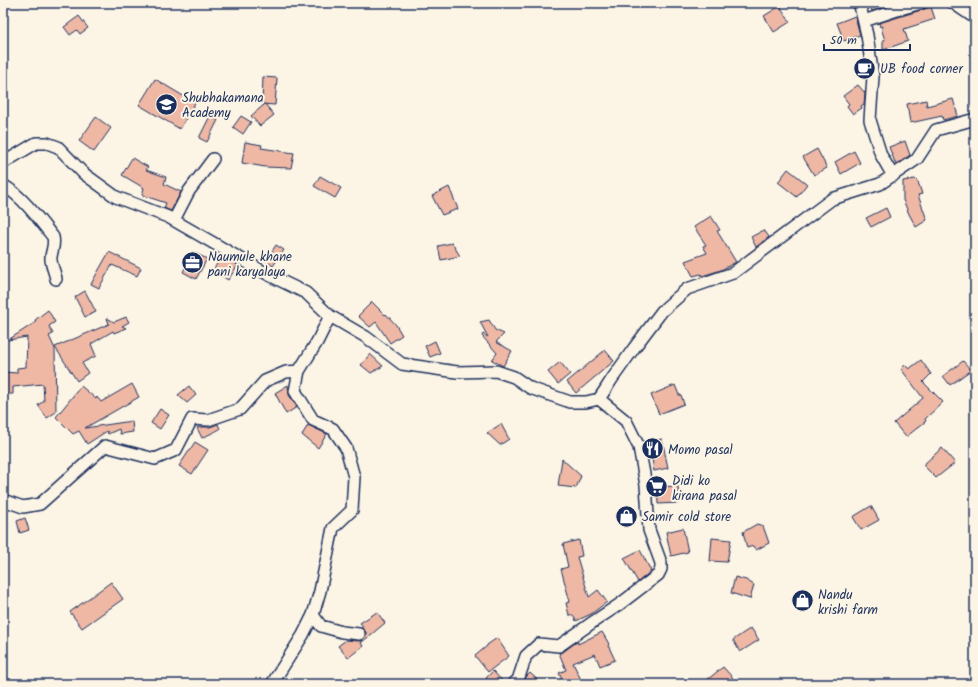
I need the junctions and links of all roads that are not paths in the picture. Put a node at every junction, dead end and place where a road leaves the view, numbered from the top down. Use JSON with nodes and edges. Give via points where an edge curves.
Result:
{"nodes":[{"id":1,"x":858,"y":3,"type":"edge"},
{"id":2,"x":921,"y":3,"type":"edge"},
{"id":3,"x":952,"y":3,"type":"edge"},
{"id":4,"x":975,"y":18,"type":"edge"},
{"id":5,"x":864,"y":21,"type":"junction"},
{"id":6,"x":975,"y":119,"type":"edge"},
{"id":7,"x":213,"y":159,"type":"dead end"},
{"id":8,"x":3,"y":163,"type":"edge"},
{"id":9,"x":894,"y":176,"type":"junction"},
{"id":10,"x":3,"y":185,"type":"edge"},
{"id":11,"x":174,"y":220,"type":"junction"},
{"id":12,"x":56,"y":279,"type":"dead end"},
{"id":13,"x":330,"y":316,"type":"junction"},
{"id":14,"x":299,"y":371,"type":"junction"},
{"id":15,"x":599,"y":399,"type":"junction"},
{"id":16,"x":3,"y":500,"type":"edge"},
{"id":17,"x":313,"y":615,"type":"junction"},
{"id":18,"x":359,"y":634,"type":"dead end"},
{"id":19,"x":272,"y":684,"type":"edge"},
{"id":20,"x":514,"y":684,"type":"edge"}],
"edges":[{"from":1,"to":5,"type":"street"},
{"from":2,"to":5,"type":"street"},
{"from":3,"to":4,"type":"street"},
{"from":5,"to":9,"type":"street","via":[[873,77],[870,120],[881,155]]},
{"from":6,"to":9,"type":"street","via":[[936,130],[917,159]]},
{"from":7,"to":11,"type":"street","via":[[189,191]]},
{"from":8,"to":11,"type":"street","via":[[36,143],[58,147],[83,173],[116,197]]},
{"from":9,"to":15,"type":"street","via":[[880,184],[832,199],[733,273],[687,289],[662,312],[629,354]]},
{"from":10,"to":12,"type":"street","via":[[33,212],[53,237],[54,248],[51,257]]},
{"from":11,"to":13,"type":"street","via":[[306,293]]},
{"from":13,"to":14,"type":"street"},
{"from":13,"to":15,"type":"street","via":[[402,364],[457,372],[496,371],[514,377],[530,388],[570,402]]},
{"from":14,"to":16,"type":"street","via":[[286,372],[264,381],[240,409],[208,420],[192,419],[176,450],[156,459],[105,446],[40,504],[23,507]]},
{"from":14,"to":17,"type":"street","via":[[295,391],[313,420],[333,428],[346,448],[354,477],[352,510],[332,528]]},
{"from":15,"to":20,"type":"street","via":[[626,421],[639,447],[646,485],[649,530],[661,563],[660,569],[658,575],[620,604],[559,646],[539,644],[526,656],[518,680]]},
{"from":17,"to":18,"type":"street","via":[[321,626]]},
{"from":17,"to":19,"type":"street"}]}
